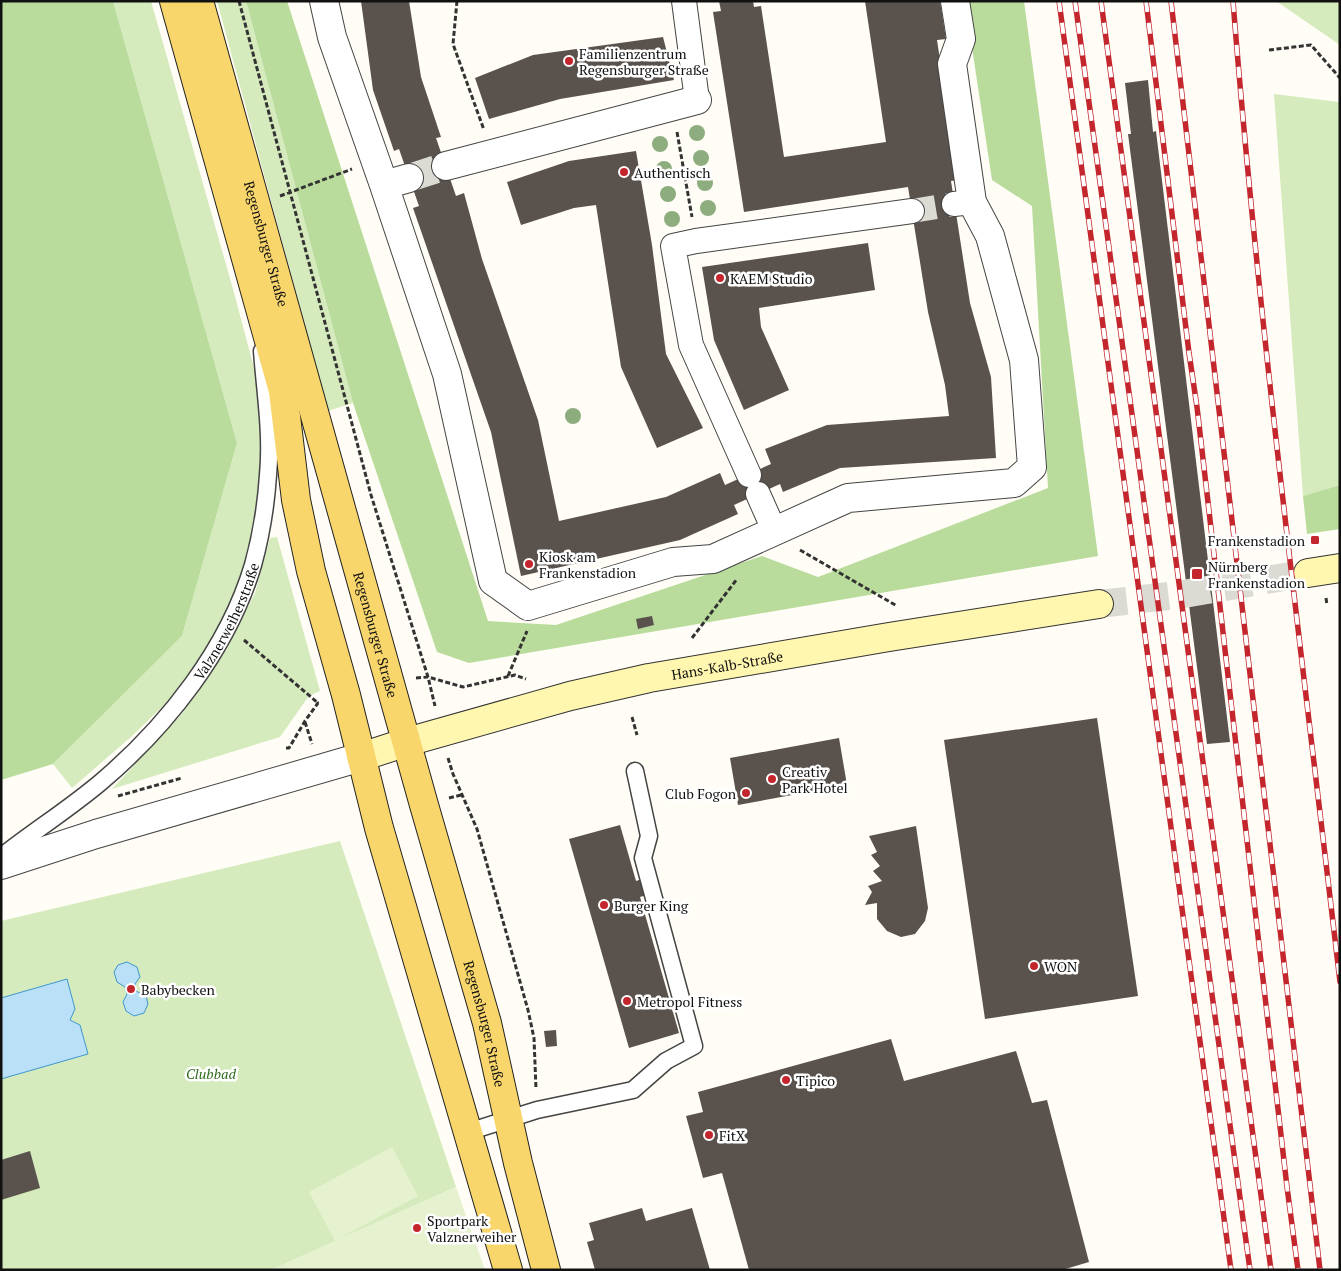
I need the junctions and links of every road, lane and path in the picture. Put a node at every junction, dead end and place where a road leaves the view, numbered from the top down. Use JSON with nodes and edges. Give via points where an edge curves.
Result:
{"nodes":[{"id":1,"x":174,"y":1,"type":"edge"},
{"id":2,"x":199,"y":1,"type":"edge"},
{"id":3,"x":239,"y":1,"type":"edge"},
{"id":4,"x":324,"y":1,"type":"edge"},
{"id":5,"x":457,"y":1,"type":"edge"},
{"id":6,"x":684,"y":1,"type":"edge"},
{"id":7,"x":955,"y":1,"type":"edge"},
{"id":8,"x":1269,"y":50,"type":"dead end"},
{"id":9,"x":1340,"y":78,"type":"edge"},
{"id":10,"x":685,"y":104,"type":"junction"},
{"id":11,"x":493,"y":154,"type":"junction"},
{"id":12,"x":446,"y":166,"type":"tunnel mouth"},
{"id":13,"x":390,"y":175,"type":"junction"},
{"id":14,"x":290,"y":193,"type":"junction"},
{"id":15,"x":256,"y":202,"type":"junction"},
{"id":16,"x":912,"y":211,"type":"tunnel mouth"},
{"id":17,"x":696,"y":241,"type":"junction"},
{"id":18,"x":258,"y":299,"type":"junction"},
{"id":19,"x":774,"y":530,"type":"junction"},
{"id":20,"x":808,"y":556,"type":"dead end"},
{"id":21,"x":1340,"y":568,"type":"edge"},
{"id":22,"x":1308,"y":573,"type":"tunnel mouth"},
{"id":23,"x":739,"y":576,"type":"dead end"},
{"id":24,"x":1326,"y":598,"type":"dead end"},
{"id":25,"x":1099,"y":604,"type":"tunnel mouth"},
{"id":26,"x":1327,"y":605,"type":"dead end"},
{"id":27,"x":528,"y":606,"type":"junction"},
{"id":28,"x":897,"y":606,"type":"dead end"},
{"id":29,"x":226,"y":629,"type":"junction"},
{"id":30,"x":692,"y":638,"type":"dead end"},
{"id":31,"x":508,"y":676,"type":"junction"},
{"id":32,"x":428,"y":677,"type":"junction"},
{"id":33,"x":390,"y":683,"type":"junction"},
{"id":34,"x":346,"y":695,"type":"junction"},
{"id":35,"x":570,"y":696,"type":"junction"},
{"id":36,"x":318,"y":703,"type":"junction"},
{"id":37,"x":632,"y":717,"type":"dead end"},
{"id":38,"x":305,"y":721,"type":"junction"},
{"id":39,"x":442,"y":732,"type":"junction"},
{"id":40,"x":637,"y":735,"type":"dead end"},
{"id":41,"x":407,"y":742,"type":"junction"},
{"id":42,"x":312,"y":745,"type":"dead end"},
{"id":43,"x":280,"y":750,"type":"dead end"},
{"id":44,"x":361,"y":757,"type":"junction"},
{"id":45,"x":635,"y":770,"type":"dead end"},
{"id":46,"x":186,"y":777,"type":"dead end"},
{"id":47,"x":462,"y":795,"type":"junction"},
{"id":48,"x":112,"y":798,"type":"dead end"},
{"id":49,"x":448,"y":798,"type":"dead end"},
{"id":50,"x":1,"y":857,"type":"edge"},
{"id":51,"x":1,"y":864,"type":"edge"},
{"id":52,"x":537,"y":1110,"type":"junction"},
{"id":53,"x":508,"y":1119,"type":"junction"},
{"id":54,"x":468,"y":1132,"type":"junction"},
{"id":55,"x":508,"y":1270,"type":"edge"},
{"id":56,"x":546,"y":1270,"type":"edge"}],
"edges":[{"from":1,"to":18,"type":"main road","name":"Regensburger Straße"},
{"from":2,"to":15,"type":"main road","name":"Regensburger Straße"},
{"from":3,"to":14,"type":"path"},
{"from":4,"to":13,"type":"street","via":[[332,37]]},
{"from":5,"to":11,"type":"path","via":[[453,44]]},
{"from":6,"to":10,"type":"street"},
{"from":7,"to":19,"type":"street","via":[[961,39],[952,64],[963,203],[990,236],[1024,360],[1032,467],[1014,483],[848,498]]},
{"from":8,"to":9,"type":"path","via":[[1311,45]]},
{"from":10,"to":11,"type":"street"},
{"from":10,"to":17,"type":"path"},
{"from":11,"to":12,"type":"street"},
{"from":13,"to":14,"type":"path","via":[[352,169]]},
{"from":13,"to":27,"type":"street","via":[[447,374],[492,581]]},
{"from":14,"to":15,"type":"path"},
{"from":14,"to":32,"type":"path","via":[[371,495]]},
{"from":15,"to":33,"type":"main road","name":"Regensburger Straße"},
{"from":16,"to":17,"type":"street"},
{"from":17,"to":19,"type":"street","via":[[673,246],[691,345]]},
{"from":18,"to":29,"type":"lane","name":"Valznerweiherstraße","via":[[269,455],[268,484],[252,566]]},
{"from":18,"to":34,"type":"main road","name":"Regensburger Straße","via":[[283,391],[295,490],[310,571]]},
{"from":19,"to":27,"type":"street","via":[[713,559],[673,562]]},
{"from":20,"to":28,"type":"path"},
{"from":21,"to":22,"type":"main road"},
{"from":23,"to":30,"type":"path"},
{"from":24,"to":26,"type":"path"},
{"from":25,"to":35,"type":"main road","name":"Hans-Kalb-Straße","via":[[740,662]]},
{"from":27,"to":31,"type":"path","via":[[527,633]]},
{"from":29,"to":36,"type":"path","via":[[238,635]]},
{"from":29,"to":50,"type":"lane","name":"Valznerweiherstraße","via":[[195,680],[128,757],[100,783]]},
{"from":31,"to":32,"type":"path","via":[[463,687]]},
{"from":31,"to":35,"type":"path","via":[[515,675]]},
{"from":32,"to":33,"type":"path","via":[[404,678]]},
{"from":32,"to":39,"type":"path"},
{"from":33,"to":41,"type":"main road","name":"Regensburger Straße"},
{"from":34,"to":36,"type":"path"},
{"from":34,"to":44,"type":"main road","name":"Regensburger Straße"},
{"from":35,"to":39,"type":"main road","name":"Hans-Kalb-Straße"},
{"from":36,"to":38,"type":"path"},
{"from":37,"to":40,"type":"path"},
{"from":38,"to":42,"type":"path"},
{"from":38,"to":43,"type":"path","via":[[289,748]]},
{"from":39,"to":41,"type":"main road","name":"Hans-Kalb-Straße"},
{"from":39,"to":47,"type":"path"},
{"from":41,"to":44,"type":"main road","name":"Hans-Kalb-Straße"},
{"from":41,"to":53,"type":"main road","name":"Regensburger Straße","via":[[486,1023]]},
{"from":44,"to":51,"type":"street"},
{"from":44,"to":54,"type":"main road","name":"Regensburger Straße"},
{"from":45,"to":52,"type":"lane","via":[[649,836],[644,858],[694,1046],[666,1061],[633,1090]]},
{"from":46,"to":48,"type":"path"},
{"from":47,"to":49,"type":"path"},
{"from":47,"to":52,"type":"path","via":[[477,829],[528,1010],[534,1038]]},
{"from":52,"to":53,"type":"lane"},
{"from":53,"to":54,"type":"lane"},
{"from":53,"to":56,"type":"main road","name":"Regensburger Straße"},
{"from":54,"to":55,"type":"main road","name":"Regensburger Straße"}]}
